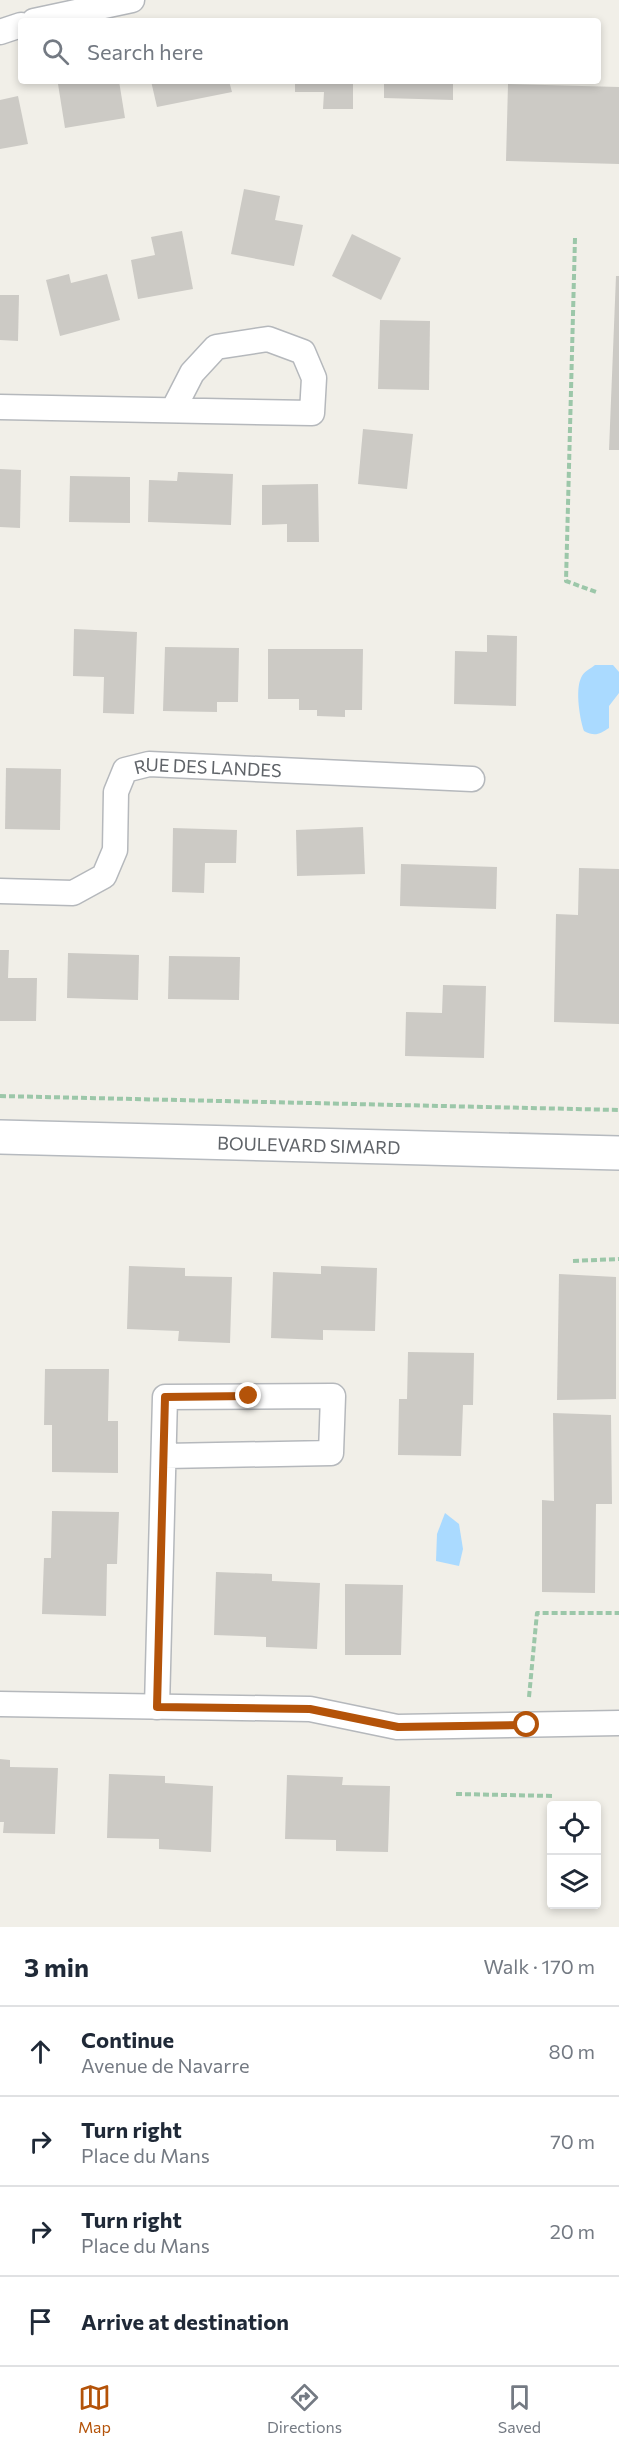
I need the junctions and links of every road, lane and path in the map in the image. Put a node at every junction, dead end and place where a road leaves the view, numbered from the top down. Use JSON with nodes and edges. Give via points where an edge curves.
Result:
{"nodes":[{"id":1,"x":132,"y":0,"type":"edge"},
{"id":2,"x":48,"y":18,"type":"edge"},
{"id":3,"x":18,"y":26,"type":"edge"},
{"id":4,"x":0,"y":32,"type":"edge"},
{"id":5,"x":575,"y":238,"type":"dead end"},
{"id":6,"x":0,"y":407,"type":"edge"},
{"id":7,"x":173,"y":410,"type":"junction"},
{"id":8,"x":596,"y":592,"type":"dead end"},
{"id":9,"x":472,"y":779,"type":"dead end"},
{"id":10,"x":0,"y":891,"type":"edge"},
{"id":11,"x":0,"y":1096,"type":"edge"},
{"id":12,"x":619,"y":1110,"type":"edge"},
{"id":13,"x":0,"y":1137,"type":"edge"},
{"id":14,"x":619,"y":1153,"type":"edge"},
{"id":15,"x":619,"y":1259,"type":"edge"},
{"id":16,"x":573,"y":1261,"type":"dead end"},
{"id":17,"x":165,"y":1456,"type":"junction"},
{"id":18,"x":619,"y":1613,"type":"edge"},
{"id":19,"x":0,"y":1704,"type":"edge"},
{"id":20,"x":157,"y":1707,"type":"junction"},
{"id":21,"x":613,"y":1723,"type":"edge"},
{"id":22,"x":527,"y":1725,"type":"junction"},
{"id":23,"x":456,"y":1794,"type":"dead end"},
{"id":24,"x":554,"y":1796,"type":"dead end"}],
"edges":[{"from":1,"to":2,"type":"street"},
{"from":3,"to":4,"type":"street"},
{"from":5,"to":8,"type":"path","via":[[566,581]]},
{"from":6,"to":7,"type":"street"},
{"from":7,"to":7,"type":"street","via":[[312,413],[314,378],[303,352],[268,339],[216,347],[192,373]]},
{"from":9,"to":10,"type":"street","name":"RUE DES LANDES","via":[[149,764],[125,770],[116,792],[115,850],[104,876],[72,893]]},
{"from":11,"to":12,"type":"path"},
{"from":13,"to":14,"type":"main road","name":"BOULEVARD SIMARD"},
{"from":15,"to":16,"type":"path"},
{"from":17,"to":17,"type":"street","via":[[165,1397],[333,1396],[331,1453]]},
{"from":17,"to":20,"type":"street"},
{"from":18,"to":22,"type":"path","via":[[537,1613]]},
{"from":19,"to":20,"type":"street"},
{"from":20,"to":22,"type":"street","via":[[310,1709],[398,1727]]},
{"from":21,"to":22,"type":"street"},
{"from":23,"to":24,"type":"path"}]}
